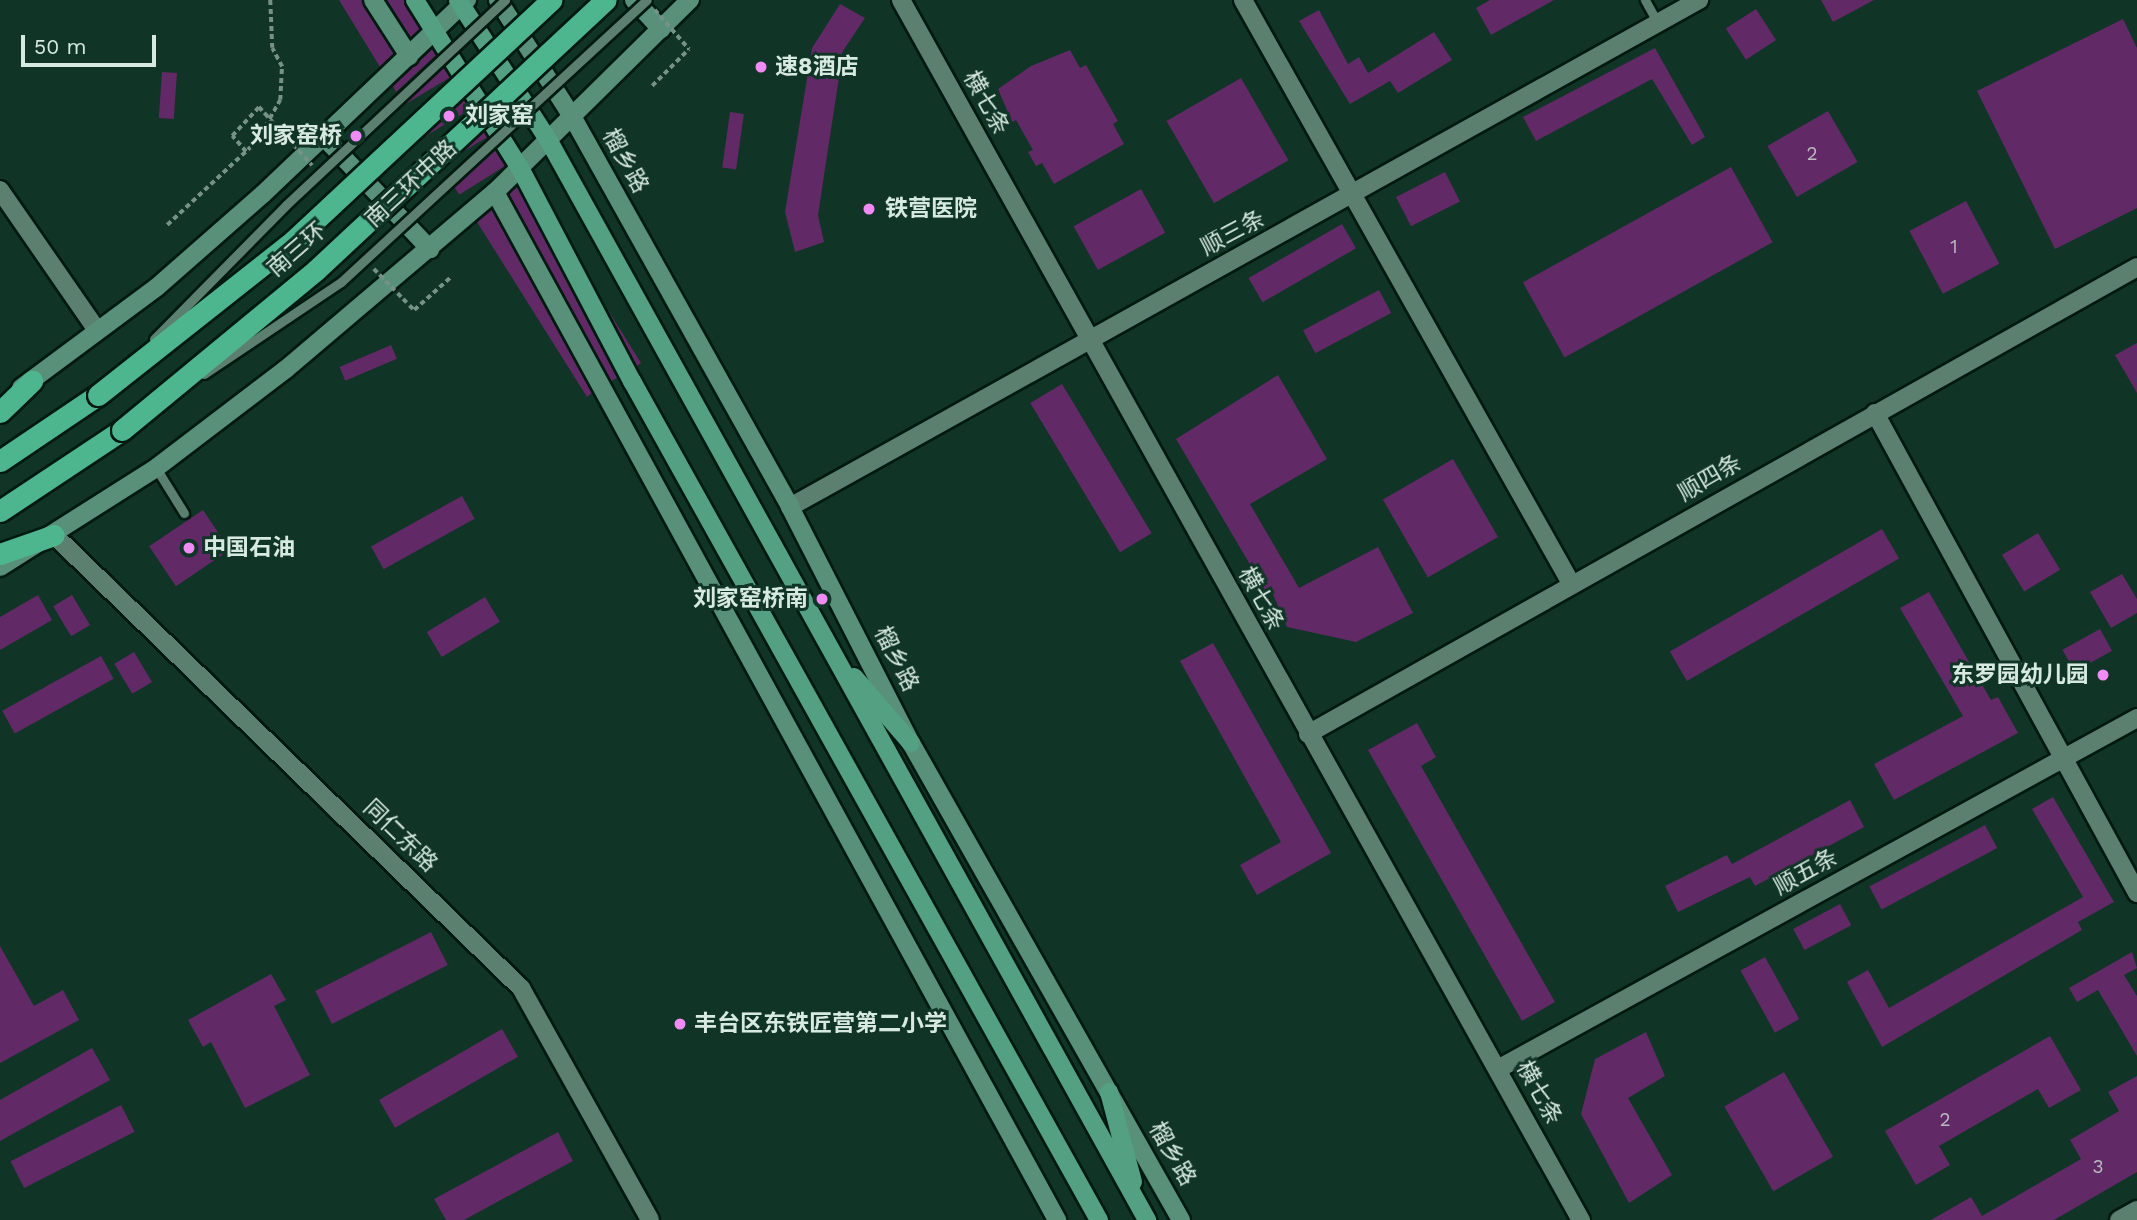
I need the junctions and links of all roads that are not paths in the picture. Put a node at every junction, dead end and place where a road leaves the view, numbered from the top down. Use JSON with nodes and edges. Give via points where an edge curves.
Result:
{"nodes":[{"id":1,"x":373,"y":0,"type":"edge"},
{"id":2,"x":415,"y":0,"type":"edge"},
{"id":3,"x":498,"y":0,"type":"edge"},
{"id":4,"x":505,"y":0,"type":"edge"},
{"id":5,"x":551,"y":0,"type":"edge"},
{"id":6,"x":606,"y":0,"type":"edge"},
{"id":7,"x":634,"y":0,"type":"edge"},
{"id":8,"x":648,"y":0,"type":"edge"},
{"id":9,"x":690,"y":0,"type":"edge"},
{"id":10,"x":901,"y":0,"type":"edge"},
{"id":11,"x":1243,"y":0,"type":"edge"},
{"id":12,"x":1645,"y":0,"type":"edge"},
{"id":13,"x":1699,"y":0,"type":"edge"},
{"id":14,"x":462,"y":2,"type":"edge"},
{"id":15,"x":1658,"y":23,"type":"junction"},
{"id":16,"x":661,"y":29,"type":"junction"},
{"id":17,"x":434,"y":31,"type":"junction"},
{"id":18,"x":408,"y":56,"type":"junction"},
{"id":19,"x":573,"y":118,"type":"junction"},
{"id":20,"x":323,"y":136,"type":"junction"},
{"id":21,"x":549,"y":141,"type":"junction"},
{"id":22,"x":520,"y":168,"type":"junction"},
{"id":23,"x":0,"y":190,"type":"edge"},
{"id":24,"x":495,"y":192,"type":"junction"},
{"id":25,"x":1352,"y":197,"type":"junction"},
{"id":26,"x":430,"y":248,"type":"junction"},
{"id":27,"x":2137,"y":267,"type":"edge"},
{"id":28,"x":97,"y":330,"type":"junction"},
{"id":29,"x":1089,"y":339,"type":"junction"},
{"id":30,"x":32,"y":381,"type":"junction"},
{"id":31,"x":98,"y":395,"type":"junction"},
{"id":32,"x":0,"y":402,"type":"edge"},
{"id":33,"x":0,"y":412,"type":"edge"},
{"id":34,"x":1875,"y":413,"type":"junction"},
{"id":35,"x":122,"y":430,"type":"junction"},
{"id":36,"x":0,"y":461,"type":"edge"},
{"id":37,"x":156,"y":468,"type":"junction"},
{"id":38,"x":790,"y":507,"type":"junction"},
{"id":39,"x":0,"y":511,"type":"edge"},
{"id":40,"x":184,"y":513,"type":"dead end"},
{"id":41,"x":54,"y":535,"type":"junction"},
{"id":42,"x":0,"y":554,"type":"edge"},
{"id":43,"x":0,"y":567,"type":"edge"},
{"id":44,"x":1572,"y":585,"type":"junction"},
{"id":45,"x":830,"y":648,"type":"junction"},
{"id":46,"x":2137,"y":718,"type":"edge"},
{"id":47,"x":1308,"y":734,"type":"junction"},
{"id":48,"x":911,"y":743,"type":"junction"},
{"id":49,"x":2062,"y":759,"type":"junction"},
{"id":50,"x":2137,"y":893,"type":"edge"},
{"id":51,"x":1498,"y":1069,"type":"junction"},
{"id":52,"x":1109,"y":1092,"type":"junction"},
{"id":53,"x":2137,"y":1210,"type":"edge"},
{"id":54,"x":1144,"y":1214,"type":"edge"},
{"id":55,"x":650,"y":1220,"type":"edge"},
{"id":56,"x":1057,"y":1220,"type":"edge"},
{"id":57,"x":1099,"y":1220,"type":"edge"},
{"id":58,"x":1181,"y":1220,"type":"edge"},
{"id":59,"x":1581,"y":1220,"type":"edge"},
{"id":60,"x":2119,"y":1220,"type":"edge"}],
"edges":[{"from":1,"to":18,"type":"street"},
{"from":2,"to":17,"type":"main road"},
{"from":3,"to":19,"type":"street","name":"榴乡路"},
{"from":4,"to":31,"type":"lane","bridge":true,"via":[[286,205]]},
{"from":5,"to":31,"type":"highway","name":"南三环","bridge":true,"via":[[294,240]]},
{"from":6,"to":35,"type":"highway","name":"南三环","bridge":true,"via":[[316,270]]},
{"from":7,"to":16,"type":"street"},
{"from":8,"to":35,"type":"lane","name":"南三环中路","bridge":true,"via":[[341,282]]},
{"from":9,"to":16,"type":"street"},
{"from":10,"to":29,"type":"street","name":"横七条"},
{"from":11,"to":25,"type":"street"},
{"from":12,"to":15,"type":"lane"},
{"from":13,"to":15,"type":"street","name":"顺三条"},
{"from":14,"to":17,"type":"street"},
{"from":14,"to":21,"type":"main road"},
{"from":15,"to":25,"type":"street","name":"顺三条"},
{"from":16,"to":19,"type":"street"},
{"from":17,"to":18,"type":"street"},
{"from":17,"to":22,"type":"main road"},
{"from":18,"to":20,"type":"street"},
{"from":19,"to":21,"type":"street"},
{"from":19,"to":38,"type":"street","name":"榴乡路"},
{"from":20,"to":26,"type":"street"},
{"from":20,"to":28,"type":"street","via":[[157,287]]},
{"from":21,"to":22,"type":"street"},
{"from":21,"to":45,"type":"main road"},
{"from":22,"to":24,"type":"street"},
{"from":22,"to":57,"type":"main road","via":[[639,393]]},
{"from":23,"to":28,"type":"street"},
{"from":24,"to":26,"type":"street"},
{"from":24,"to":56,"type":"street"},
{"from":25,"to":29,"type":"street","name":"顺三条"},
{"from":25,"to":44,"type":"street"},
{"from":26,"to":37,"type":"street","via":[[286,369]]},
{"from":27,"to":34,"type":"street","name":"顺四条"},
{"from":28,"to":30,"type":"street"},
{"from":29,"to":38,"type":"street","name":"顺三条"},
{"from":29,"to":47,"type":"street","name":"横七条"},
{"from":30,"to":32,"type":"street"},
{"from":30,"to":33,"type":"highway"},
{"from":31,"to":36,"type":"highway","name":"南三环"},
{"from":34,"to":44,"type":"street","name":"顺四条"},
{"from":34,"to":49,"type":"street"},
{"from":35,"to":39,"type":"highway","name":"南三环"},
{"from":37,"to":40,"type":"lane"},
{"from":37,"to":41,"type":"street"},
{"from":38,"to":48,"type":"street","name":"榴乡路"},
{"from":41,"to":42,"type":"highway"},
{"from":41,"to":43,"type":"street"},
{"from":41,"to":55,"type":"street","name":"同仁东路","via":[[521,988]]},
{"from":44,"to":47,"type":"street","name":"顺四条"},
{"from":45,"to":48,"type":"main road"},
{"from":45,"to":54,"type":"main road"},
{"from":46,"to":49,"type":"street","name":"顺五条"},
{"from":47,"to":51,"type":"street","name":"横七条"},
{"from":48,"to":52,"type":"street","name":"榴乡路"},
{"from":49,"to":50,"type":"street"},
{"from":49,"to":51,"type":"street","name":"顺五条"},
{"from":51,"to":59,"type":"street","name":"横七条"},
{"from":52,"to":54,"type":"main road"},
{"from":52,"to":58,"type":"street","name":"榴乡路"},
{"from":53,"to":60,"type":"street"}]}
